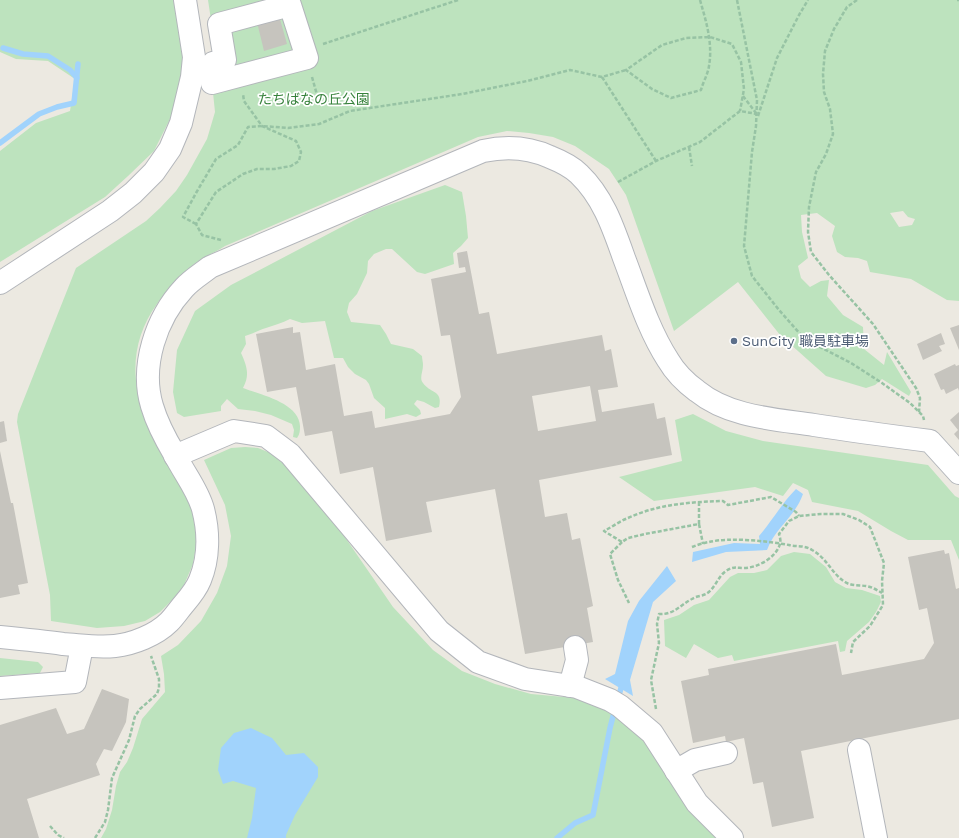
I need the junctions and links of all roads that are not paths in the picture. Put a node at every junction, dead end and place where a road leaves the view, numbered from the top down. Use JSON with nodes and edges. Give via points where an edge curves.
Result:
{"nodes":[{"id":1,"x":185,"y":0,"type":"edge"},
{"id":2,"x":306,"y":54,"type":"joint"},
{"id":3,"x":0,"y":283,"type":"edge"},
{"id":4,"x":175,"y":456,"type":"junction"},
{"id":5,"x":959,"y":473,"type":"edge"},
{"id":6,"x":0,"y":637,"type":"edge"},
{"id":7,"x":82,"y":646,"type":"junction"},
{"id":8,"x":575,"y":647,"type":"dead end"},
{"id":9,"x":570,"y":686,"type":"junction"},
{"id":10,"x":0,"y":688,"type":"edge"},
{"id":11,"x":859,"y":750,"type":"dead end"},
{"id":12,"x":726,"y":753,"type":"dead end"},
{"id":13,"x":676,"y":771,"type":"junction"},
{"id":14,"x":732,"y":838,"type":"edge"},
{"id":15,"x":876,"y":838,"type":"edge"}],
"edges":[{"from":1,"to":3,"type":"street","via":[[194,57],[192,77],[181,123],[170,149],[154,172],[133,193],[110,211]]},
{"from":2,"to":2,"type":"street","via":[[290,5],[219,24],[225,60],[213,63],[212,83]]},
{"from":4,"to":5,"type":"street","via":[[152,406],[148,366],[160,322],[184,288],[210,267],[483,151],[498,148],[540,152],[578,173],[592,188],[610,218],[640,301],[668,362],[697,392],[714,402],[751,416],[930,442]]},
{"from":4,"to":7,"type":"street","via":[[196,491],[206,524],[205,563],[200,581],[168,623],[152,634],[116,646]]},
{"from":4,"to":9,"type":"street","via":[[234,431],[266,436],[290,454],[439,631],[478,662],[525,679]]},
{"from":6,"to":7,"type":"street"},
{"from":7,"to":10,"type":"street","via":[[75,682]]},
{"from":8,"to":9,"type":"street","via":[[577,660]]},
{"from":9,"to":13,"type":"street","via":[[615,703],[652,733]]},
{"from":11,"to":15,"type":"street"},
{"from":12,"to":13,"type":"street","via":[[695,760]]},
{"from":13,"to":14,"type":"street","via":[[696,803]]}]}
